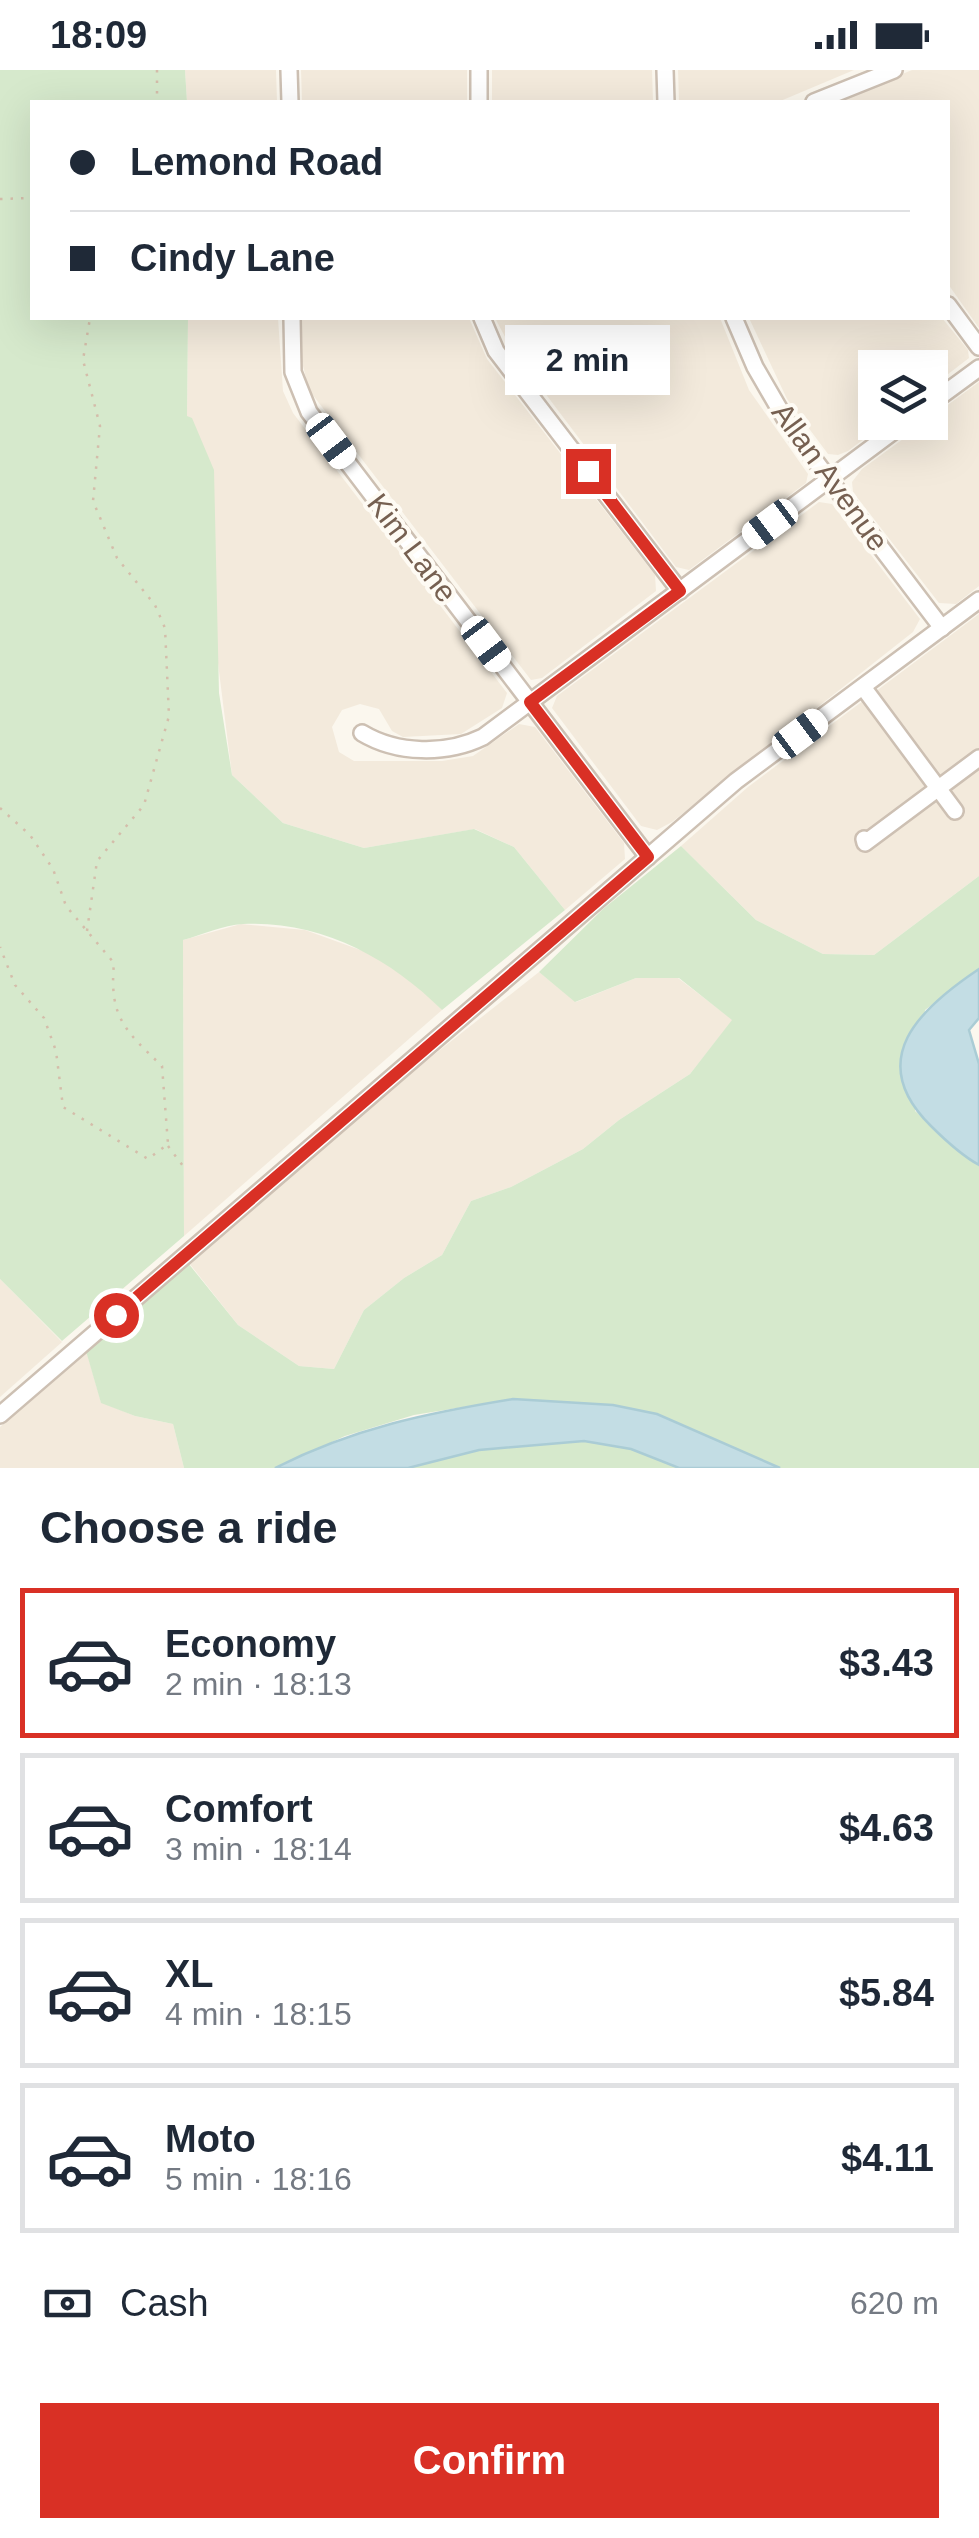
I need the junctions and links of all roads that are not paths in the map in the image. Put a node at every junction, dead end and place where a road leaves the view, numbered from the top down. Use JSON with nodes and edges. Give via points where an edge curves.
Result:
{"nodes":[{"id":1,"x":289,"y":70,"type":"edge"},
{"id":2,"x":479,"y":70,"type":"edge"},
{"id":3,"x":665,"y":70,"type":"edge"},
{"id":4,"x":894,"y":70,"type":"edge"},
{"id":5,"x":290,"y":100,"type":"edge"},
{"id":6,"x":479,"y":100,"type":"edge"},
{"id":7,"x":666,"y":100,"type":"edge"},
{"id":8,"x":819,"y":100,"type":"edge"},
{"id":9,"x":950,"y":307,"type":"edge"},
{"id":10,"x":292,"y":320,"type":"edge"},
{"id":11,"x":483,"y":320,"type":"edge"},
{"id":12,"x":735,"y":320,"type":"edge"},
{"id":13,"x":979,"y":347,"type":"edge"},
{"id":14,"x":979,"y":368,"type":"edge"},
{"id":15,"x":948,"y":391,"type":"edge"},
{"id":16,"x":882,"y":440,"type":"edge"},
{"id":17,"x":829,"y":480,"type":"junction"},
{"id":18,"x":680,"y":591,"type":"junction"},
{"id":19,"x":979,"y":600,"type":"edge"},
{"id":20,"x":942,"y":628,"type":"junction"},
{"id":21,"x":863,"y":687,"type":"junction"},
{"id":22,"x":530,"y":702,"type":"junction"},
{"id":23,"x":362,"y":733,"type":"dead end"},
{"id":24,"x":979,"y":758,"type":"edge"},
{"id":25,"x":938,"y":788,"type":"junction"},
{"id":26,"x":955,"y":811,"type":"dead end"},
{"id":27,"x":864,"y":840,"type":"dead end"},
{"id":28,"x":648,"y":857,"type":"junction"},
{"id":29,"x":0,"y":1414,"type":"edge"}],
"edges":[{"from":1,"to":5,"type":"street"},
{"from":2,"to":6,"type":"street"},
{"from":3,"to":7,"type":"street"},
{"from":4,"to":8,"type":"street"},
{"from":9,"to":13,"type":"street"},
{"from":10,"to":22,"type":"street","name":"Kim Lane","via":[[293,372],[303,403]]},
{"from":11,"to":18,"type":"street","via":[[496,351]]},
{"from":12,"to":17,"type":"street","name":"Allan Avenue","via":[[771,399]]},
{"from":14,"to":15,"type":"street"},
{"from":16,"to":17,"type":"street"},
{"from":17,"to":18,"type":"street"},
{"from":17,"to":20,"type":"street","name":"Allan Avenue"},
{"from":18,"to":22,"type":"street"},
{"from":19,"to":20,"type":"street"},
{"from":20,"to":21,"type":"street"},
{"from":21,"to":25,"type":"street"},
{"from":21,"to":28,"type":"street","via":[[736,781]]},
{"from":22,"to":23,"type":"street","via":[[483,737],[451,748],[402,749]]},
{"from":22,"to":28,"type":"street","name":"Kim Lane"},
{"from":24,"to":25,"type":"street"},
{"from":25,"to":26,"type":"street"},
{"from":25,"to":27,"type":"street"},
{"from":28,"to":29,"type":"street"}]}
